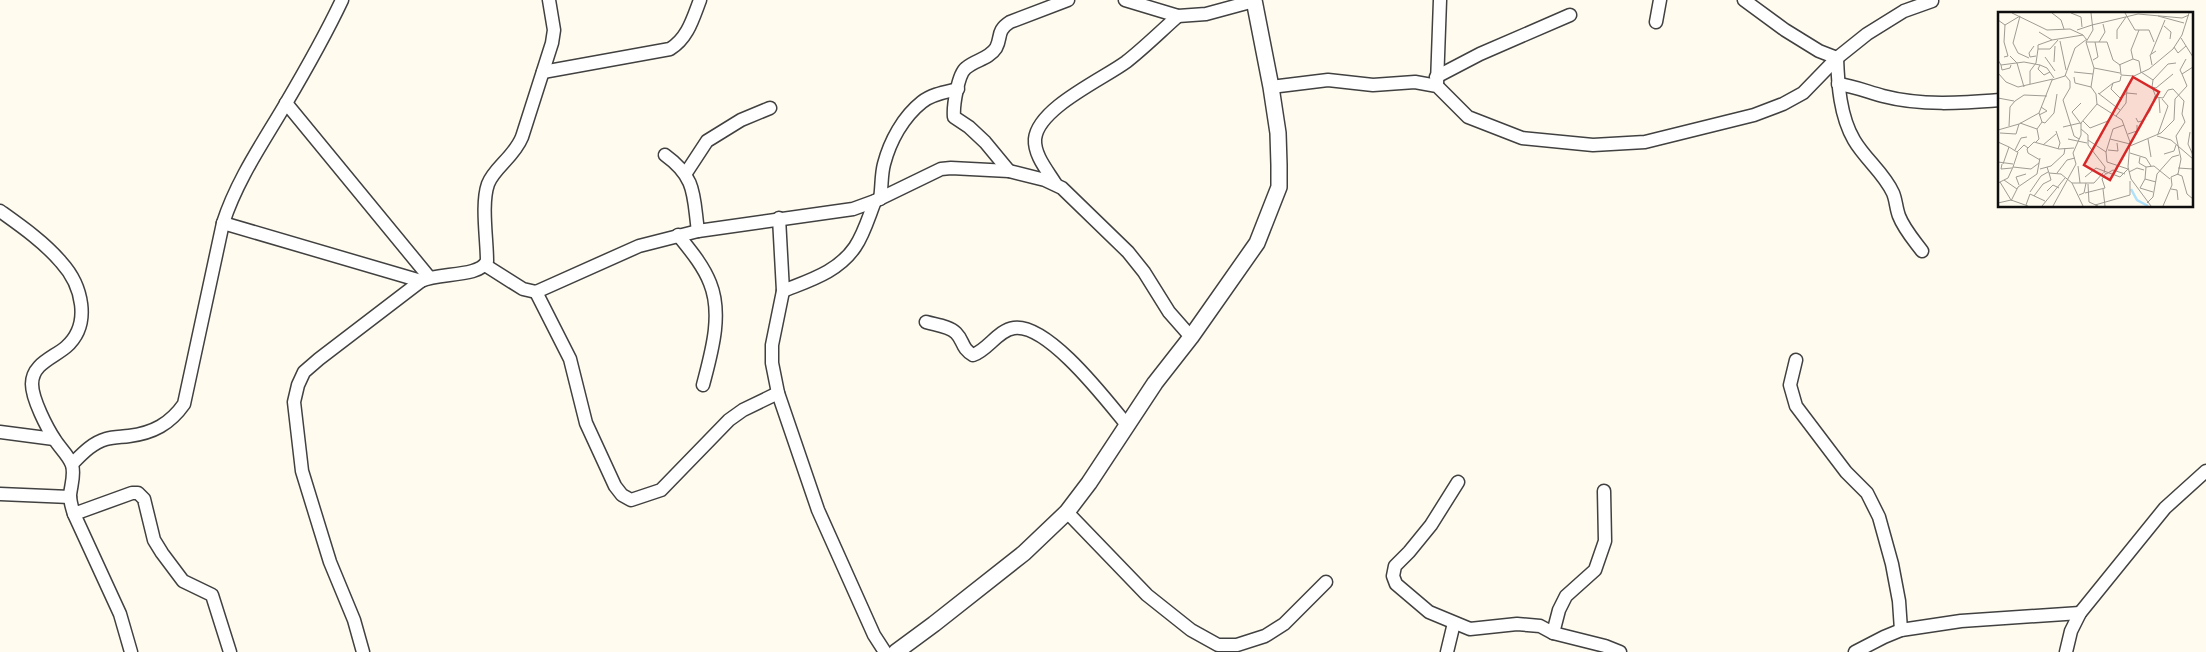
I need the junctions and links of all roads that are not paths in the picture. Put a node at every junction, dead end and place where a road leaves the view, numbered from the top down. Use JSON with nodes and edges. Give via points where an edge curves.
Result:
{"nodes":[{"id":1,"x":342,"y":0,"type":"edge"},
{"id":2,"x":548,"y":0,"type":"edge"},
{"id":3,"x":700,"y":0,"type":"edge"},
{"id":4,"x":1068,"y":0,"type":"edge"},
{"id":5,"x":1125,"y":0,"type":"edge"},
{"id":6,"x":1254,"y":0,"type":"edge"},
{"id":7,"x":1440,"y":0,"type":"edge"},
{"id":8,"x":1660,"y":0,"type":"edge"},
{"id":9,"x":1744,"y":0,"type":"edge"},
{"id":10,"x":1932,"y":1,"type":"edge"},
{"id":11,"x":1570,"y":15,"type":"dead end"},
{"id":12,"x":1178,"y":16,"type":"junction"},
{"id":13,"x":1656,"y":22,"type":"dead end"},
{"id":14,"x":1837,"y":58,"type":"junction"},
{"id":15,"x":543,"y":72,"type":"junction"},
{"id":16,"x":1436,"y":82,"type":"junction"},
{"id":17,"x":1838,"y":84,"type":"junction"},
{"id":18,"x":1272,"y":87,"type":"junction"},
{"id":19,"x":958,"y":89,"type":"junction"},
{"id":20,"x":1998,"y":100,"type":"edge"},
{"id":21,"x":286,"y":103,"type":"junction"},
{"id":22,"x":770,"y":108,"type":"dead end"},
{"id":23,"x":665,"y":155,"type":"dead end"},
{"id":24,"x":1009,"y":172,"type":"junction"},
{"id":25,"x":686,"y":174,"type":"junction"},
{"id":26,"x":1055,"y":183,"type":"junction"},
{"id":27,"x":878,"y":200,"type":"junction"},
{"id":28,"x":0,"y":211,"type":"edge"},
{"id":29,"x":779,"y":218,"type":"junction"},
{"id":30,"x":223,"y":224,"type":"junction"},
{"id":31,"x":698,"y":231,"type":"junction"},
{"id":32,"x":678,"y":235,"type":"junction"},
{"id":33,"x":1922,"y":251,"type":"dead end"},
{"id":34,"x":485,"y":265,"type":"junction"},
{"id":35,"x":425,"y":279,"type":"junction"},
{"id":36,"x":783,"y":291,"type":"junction"},
{"id":37,"x":536,"y":292,"type":"junction"},
{"id":38,"x":926,"y":322,"type":"dead end"},
{"id":39,"x":1191,"y":337,"type":"junction"},
{"id":40,"x":1796,"y":360,"type":"dead end"},
{"id":41,"x":703,"y":385,"type":"dead end"},
{"id":42,"x":778,"y":393,"type":"junction"},
{"id":43,"x":1127,"y":425,"type":"junction"},
{"id":44,"x":0,"y":432,"type":"edge"},
{"id":45,"x":54,"y":439,"type":"junction"},
{"id":46,"x":72,"y":464,"type":"junction"},
{"id":47,"x":2206,"y":471,"type":"edge"},
{"id":48,"x":1458,"y":482,"type":"dead end"},
{"id":49,"x":1604,"y":491,"type":"dead end"},
{"id":50,"x":0,"y":494,"type":"edge"},
{"id":51,"x":70,"y":497,"type":"junction"},
{"id":52,"x":1067,"y":512,"type":"junction"},
{"id":53,"x":74,"y":514,"type":"junction"},
{"id":54,"x":1326,"y":582,"type":"dead end"},
{"id":55,"x":2080,"y":613,"type":"junction"},
{"id":56,"x":1454,"y":623,"type":"junction"},
{"id":57,"x":1902,"y":630,"type":"junction"},
{"id":58,"x":1553,"y":633,"type":"junction"},
{"id":59,"x":1603,"y":649,"type":"edge"},
{"id":60,"x":131,"y":652,"type":"edge"},
{"id":61,"x":230,"y":652,"type":"edge"},
{"id":62,"x":363,"y":652,"type":"edge"},
{"id":63,"x":885,"y":652,"type":"edge"},
{"id":64,"x":896,"y":652,"type":"edge"},
{"id":65,"x":1447,"y":652,"type":"edge"},
{"id":66,"x":1620,"y":652,"type":"edge"},
{"id":67,"x":1855,"y":652,"type":"edge"},
{"id":68,"x":2066,"y":652,"type":"edge"}],
"edges":[{"from":1,"to":21,"type":"street"},
{"from":2,"to":15,"type":"street","via":[[554,30]]},
{"from":3,"to":15,"type":"street","via":[[686,34],[670,49]]},
{"from":4,"to":19,"type":"street","via":[[1002,27],[997,47],[962,71]]},
{"from":5,"to":12,"type":"street"},
{"from":6,"to":12,"type":"street","via":[[1206,14]]},
{"from":6,"to":18,"type":"street"},
{"from":7,"to":16,"type":"street"},
{"from":8,"to":13,"type":"street"},
{"from":9,"to":14,"type":"street","via":[[1785,30]]},
{"from":10,"to":14,"type":"street","via":[[1904,11],[1880,25]]},
{"from":11,"to":16,"type":"street","via":[[1480,54]]},
{"from":12,"to":26,"type":"street","via":[[1129,60],[1075,93],[1043,121],[1035,139],[1037,155]]},
{"from":14,"to":16,"type":"street","via":[[1803,93],[1783,104],[1645,142],[1593,145],[1522,138],[1468,117]]},
{"from":14,"to":17,"type":"street"},
{"from":15,"to":34,"type":"street","via":[[518,148],[488,183]]},
{"from":16,"to":18,"type":"street","via":[[1373,85],[1328,80]]},
{"from":17,"to":20,"type":"street","via":[[1910,100],[1958,103]]},
{"from":17,"to":33,"type":"street","via":[[1846,120],[1855,141],[1894,194],[1905,229]]},
{"from":18,"to":39,"type":"street","via":[[1278,133],[1279,187],[1257,243]]},
{"from":19,"to":24,"type":"street","via":[[954,117],[985,142]]},
{"from":19,"to":27,"type":"street","via":[[922,101],[899,129],[892,139],[884,166]]},
{"from":21,"to":30,"type":"street","via":[[246,168]]},
{"from":21,"to":35,"type":"street"},
{"from":22,"to":25,"type":"street","via":[[741,120],[707,141]]},
{"from":23,"to":25,"type":"street"},
{"from":24,"to":26,"type":"street"},
{"from":24,"to":27,"type":"street","via":[[941,169]]},
{"from":25,"to":31,"type":"street","via":[[696,197]]},
{"from":26,"to":39,"type":"street","via":[[1128,252],[1169,312]]},
{"from":27,"to":29,"type":"street","via":[[853,209]]},
{"from":27,"to":36,"type":"street","via":[[855,247],[843,261],[828,273]]},
{"from":28,"to":45,"type":"street","via":[[34,236],[62,263],[74,282],[82,305],[81,326],[75,338],[43,362],[34,373],[32,385]]},
{"from":29,"to":31,"type":"street"},
{"from":29,"to":36,"type":"street"},
{"from":30,"to":35,"type":"street"},
{"from":30,"to":46,"type":"street","via":[[184,404],[175,417],[162,426],[146,434],[107,438]]},
{"from":31,"to":32,"type":"street"},
{"from":32,"to":37,"type":"street","via":[[639,246]]},
{"from":32,"to":41,"type":"street","via":[[706,275],[714,294],[716,314]]},
{"from":34,"to":35,"type":"street","via":[[475,271]]},
{"from":34,"to":37,"type":"street","via":[[523,289]]},
{"from":35,"to":62,"type":"street","via":[[370,318],[304,372],[294,402],[302,471],[330,562],[354,620]]},
{"from":36,"to":42,"type":"street","via":[[772,345]]},
{"from":37,"to":42,"type":"street","via":[[570,359],[586,423],[615,486],[631,500],[660,490],[729,420]]},
{"from":38,"to":43,"type":"street","via":[[958,334],[965,350],[973,355],[1012,328],[1037,333],[1072,363]]},
{"from":39,"to":43,"type":"street"},
{"from":40,"to":57,"type":"street","via":[[1790,385],[1796,406],[1846,472],[1867,494],[1879,517],[1892,564]]},
{"from":42,"to":63,"type":"street","via":[[818,510],[874,636]]},
{"from":43,"to":52,"type":"street"},
{"from":44,"to":45,"type":"street"},
{"from":45,"to":46,"type":"street"},
{"from":46,"to":51,"type":"street","via":[[74,473]]},
{"from":47,"to":55,"type":"street","via":[[2164,508]]},
{"from":48,"to":56,"type":"street","via":[[1431,525],[1395,566],[1393,576],[1396,584],[1429,612]]},
{"from":49,"to":58,"type":"street","via":[[1605,541],[1595,570],[1566,596],[1558,610]]},
{"from":50,"to":51,"type":"street"},
{"from":51,"to":53,"type":"street"},
{"from":52,"to":54,"type":"street","via":[[1147,595],[1191,630],[1218,645],[1237,645],[1265,636],[1284,624]]},
{"from":52,"to":64,"type":"street","via":[[1024,554]]},
{"from":53,"to":60,"type":"street","via":[[120,614]]},
{"from":53,"to":61,"type":"street","via":[[138,493],[144,499],[154,540],[162,554],[183,581],[212,595]]},
{"from":55,"to":57,"type":"street","via":[[1961,621]]},
{"from":55,"to":68,"type":"street"},
{"from":56,"to":58,"type":"street","via":[[1470,629],[1517,624],[1540,626]]},
{"from":56,"to":65,"type":"street"},
{"from":57,"to":67,"type":"street"},
{"from":58,"to":59,"type":"street"},
{"from":59,"to":66,"type":"street"}]}
